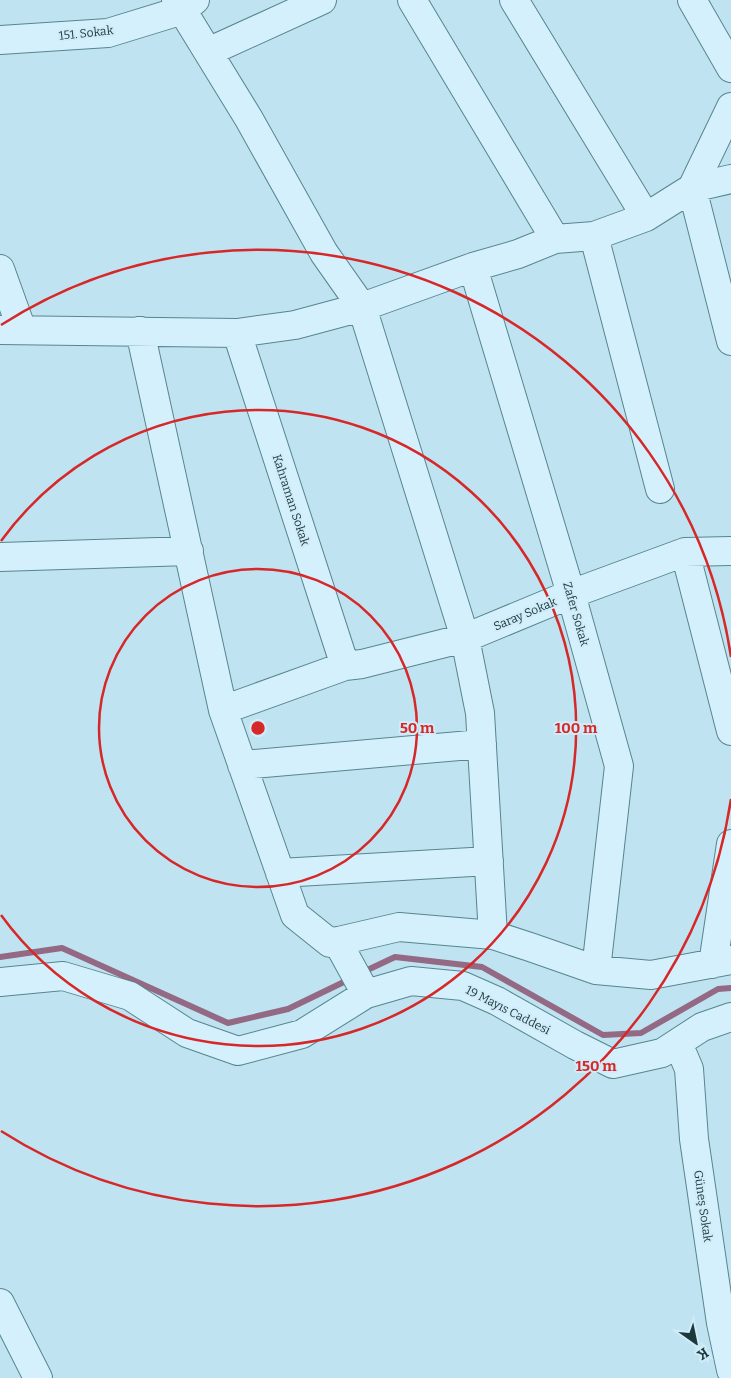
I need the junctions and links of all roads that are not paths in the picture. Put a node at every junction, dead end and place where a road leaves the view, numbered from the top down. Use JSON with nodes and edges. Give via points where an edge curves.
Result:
{"nodes":[{"id":1,"x":322,"y":0,"type":"edge"},
{"id":2,"x":412,"y":0,"type":"edge"},
{"id":3,"x":514,"y":0,"type":"edge"},
{"id":4,"x":692,"y":0,"type":"edge"},
{"id":5,"x":185,"y":4,"type":"edge"},
{"id":6,"x":0,"y":40,"type":"edge"},
{"id":7,"x":208,"y":52,"type":"junction"},
{"id":8,"x":731,"y":68,"type":"edge"},
{"id":9,"x":731,"y":107,"type":"edge"},
{"id":10,"x":731,"y":179,"type":"edge"},
{"id":11,"x":692,"y":188,"type":"junction"},
{"id":12,"x":646,"y":217,"type":"junction"},
{"id":13,"x":594,"y":236,"type":"junction"},
{"id":14,"x":555,"y":239,"type":"junction"},
{"id":15,"x":473,"y":267,"type":"junction"},
{"id":16,"x":0,"y":269,"type":"edge"},
{"id":17,"x":362,"y":307,"type":"junction"},
{"id":18,"x":11,"y":330,"type":"edge"},
{"id":19,"x":140,"y":332,"type":"junction"},
{"id":20,"x":237,"y":333,"type":"junction"},
{"id":21,"x":731,"y":341,"type":"edge"},
{"id":22,"x":660,"y":489,"type":"dead end"},
{"id":23,"x":189,"y":551,"type":"junction"},
{"id":24,"x":731,"y":551,"type":"edge"},
{"id":25,"x":685,"y":552,"type":"junction"},
{"id":26,"x":0,"y":557,"type":"edge"},
{"id":27,"x":571,"y":594,"type":"junction"},
{"id":28,"x":465,"y":638,"type":"junction"},
{"id":29,"x":345,"y":666,"type":"junction"},
{"id":30,"x":223,"y":710,"type":"junction"},
{"id":31,"x":731,"y":731,"type":"edge"},
{"id":32,"x":482,"y":744,"type":"junction"},
{"id":33,"x":242,"y":766,"type":"junction"},
{"id":34,"x":731,"y":844,"type":"edge"},
{"id":35,"x":489,"y":861,"type":"junction"},
{"id":36,"x":280,"y":873,"type":"junction"},
{"id":37,"x":493,"y":935,"type":"junction"},
{"id":38,"x":337,"y":941,"type":"junction"},
{"id":39,"x":722,"y":962,"type":"edge"},
{"id":40,"x":596,"y":970,"type":"junction"},
{"id":41,"x":0,"y":982,"type":"edge"},
{"id":42,"x":366,"y":994,"type":"junction"},
{"id":43,"x":731,"y":1017,"type":"edge"},
{"id":44,"x":678,"y":1043,"type":"junction"},
{"id":45,"x":0,"y":1304,"type":"edge"},
{"id":46,"x":726,"y":1323,"type":"edge"},
{"id":47,"x":731,"y":1370,"type":"edge"},
{"id":48,"x":38,"y":1378,"type":"edge"}],
"edges":[{"from":1,"to":7,"type":"street"},
{"from":2,"to":14,"type":"street"},
{"from":3,"to":12,"type":"street"},
{"from":4,"to":8,"type":"street"},
{"from":5,"to":6,"type":"street","name":"151. Sokak","via":[[108,33]]},
{"from":5,"to":7,"type":"street"},
{"from":7,"to":17,"type":"street","via":[[324,253]]},
{"from":9,"to":11,"type":"street"},
{"from":10,"to":11,"type":"street"},
{"from":11,"to":12,"type":"street"},
{"from":11,"to":21,"type":"street"},
{"from":12,"to":13,"type":"street"},
{"from":13,"to":14,"type":"street"},
{"from":13,"to":22,"type":"street"},
{"from":14,"to":15,"type":"street"},
{"from":15,"to":17,"type":"street"},
{"from":15,"to":27,"type":"street","name":"Zafer Sokak"},
{"from":16,"to":18,"type":"street"},
{"from":17,"to":20,"type":"street","via":[[295,325]]},
{"from":17,"to":28,"type":"street"},
{"from":18,"to":19,"type":"street"},
{"from":19,"to":20,"type":"street"},
{"from":19,"to":23,"type":"street"},
{"from":20,"to":29,"type":"street","name":"Kahraman Sokak"},
{"from":23,"to":26,"type":"street"},
{"from":23,"to":30,"type":"street"},
{"from":24,"to":25,"type":"street","name":"Saray Sokak"},
{"from":25,"to":27,"type":"street","name":"Saray Sokak"},
{"from":25,"to":31,"type":"street"},
{"from":27,"to":28,"type":"street","name":"Saray Sokak"},
{"from":27,"to":40,"type":"street","name":"Zafer Sokak","via":[[619,766]]},
{"from":28,"to":29,"type":"street","name":"Saray Sokak"},
{"from":28,"to":32,"type":"street","via":[[480,713]]},
{"from":29,"to":30,"type":"street","name":"Saray Sokak"},
{"from":30,"to":33,"type":"street"},
{"from":32,"to":33,"type":"street"},
{"from":32,"to":35,"type":"street"},
{"from":33,"to":36,"type":"street"},
{"from":34,"to":39,"type":"street"},
{"from":35,"to":36,"type":"street"},
{"from":35,"to":37,"type":"street"},
{"from":36,"to":38,"type":"street","via":[[295,916],[330,943]]},
{"from":37,"to":38,"type":"street","via":[[399,927]]},
{"from":37,"to":40,"type":"street"},
{"from":38,"to":42,"type":"street"},
{"from":39,"to":40,"type":"street","via":[[651,975]]},
{"from":41,"to":42,"type":"street","name":"19 Mayıs Caddesi","via":[[63,976],[130,996],[187,1033],[238,1050],[302,1034]]},
{"from":42,"to":44,"type":"street","name":"19 Mayıs Caddesi","via":[[411,981],[463,986],[614,1064],[662,1053]]},
{"from":43,"to":44,"type":"street","name":"19 Mayıs Caddesi","via":[[702,1027]]},
{"from":44,"to":46,"type":"street","name":"Güneş Sokak","via":[[689,1069],[694,1140]]},
{"from":45,"to":48,"type":"street"},
{"from":46,"to":47,"type":"street","name":"Güneş Sokak"}]}
